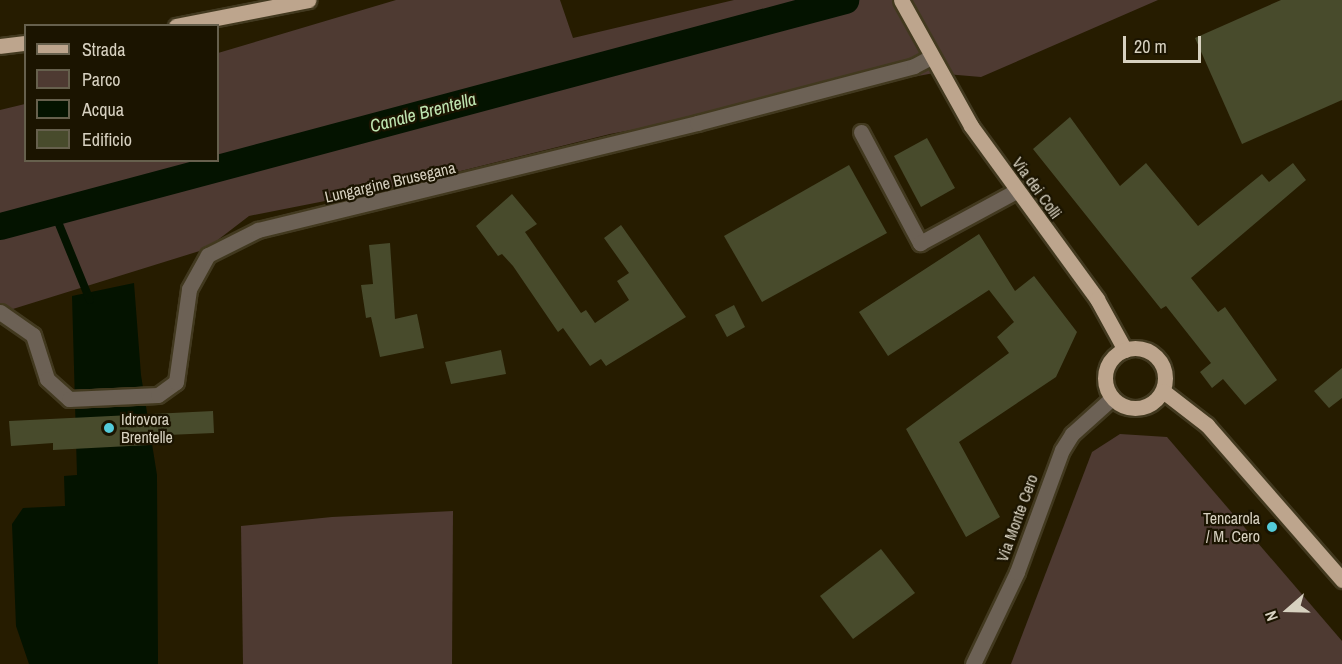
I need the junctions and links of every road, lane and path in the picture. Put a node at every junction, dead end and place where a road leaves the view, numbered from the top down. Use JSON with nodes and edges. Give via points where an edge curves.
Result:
{"nodes":[{"id":1,"x":308,"y":0,"type":"edge"},
{"id":2,"x":901,"y":0,"type":"edge"},
{"id":3,"x":187,"y":24,"type":"edge"},
{"id":4,"x":24,"y":43,"type":"edge"},
{"id":5,"x":0,"y":46,"type":"edge"},
{"id":6,"x":927,"y":50,"type":"junction"},
{"id":7,"x":861,"y":132,"type":"dead end"},
{"id":8,"x":1016,"y":191,"type":"junction"},
{"id":9,"x":0,"y":312,"type":"edge"},
{"id":10,"x":1125,"y":350,"type":"junction"},
{"id":11,"x":1163,"y":391,"type":"junction"},
{"id":12,"x":1112,"y":398,"type":"junction"},
{"id":13,"x":1342,"y":580,"type":"edge"},
{"id":14,"x":973,"y":664,"type":"edge"}],
"edges":[{"from":1,"to":3,"type":"main road"},
{"from":2,"to":6,"type":"main road","name":"Via dei Colli"},
{"from":4,"to":5,"type":"main road"},
{"from":6,"to":8,"type":"main road","name":"Via dei Colli","via":[[971,126]]},
{"from":6,"to":9,"type":"street","name":"Lungargine Brusegana","via":[[914,66],[258,230],[207,255],[189,289],[176,382],[158,394],[69,399],[47,380],[33,334]]},
{"from":7,"to":8,"type":"street","via":[[920,243]]},
{"from":8,"to":10,"type":"main road","name":"Via dei Colli","via":[[1097,299]]},
{"from":10,"to":11,"type":"main road","via":[[1140,348],[1157,358],[1163,368]]},
{"from":10,"to":12,"type":"main road","via":[[1116,355],[1106,371],[1105,381]]},
{"from":11,"to":12,"type":"main road","via":[[1153,403],[1139,408],[1125,407]]},
{"from":11,"to":13,"type":"main road","via":[[1207,425]]},
{"from":12,"to":14,"type":"street","name":"Via Monte Cero","via":[[1072,434],[1062,450],[1017,572]]}]}
